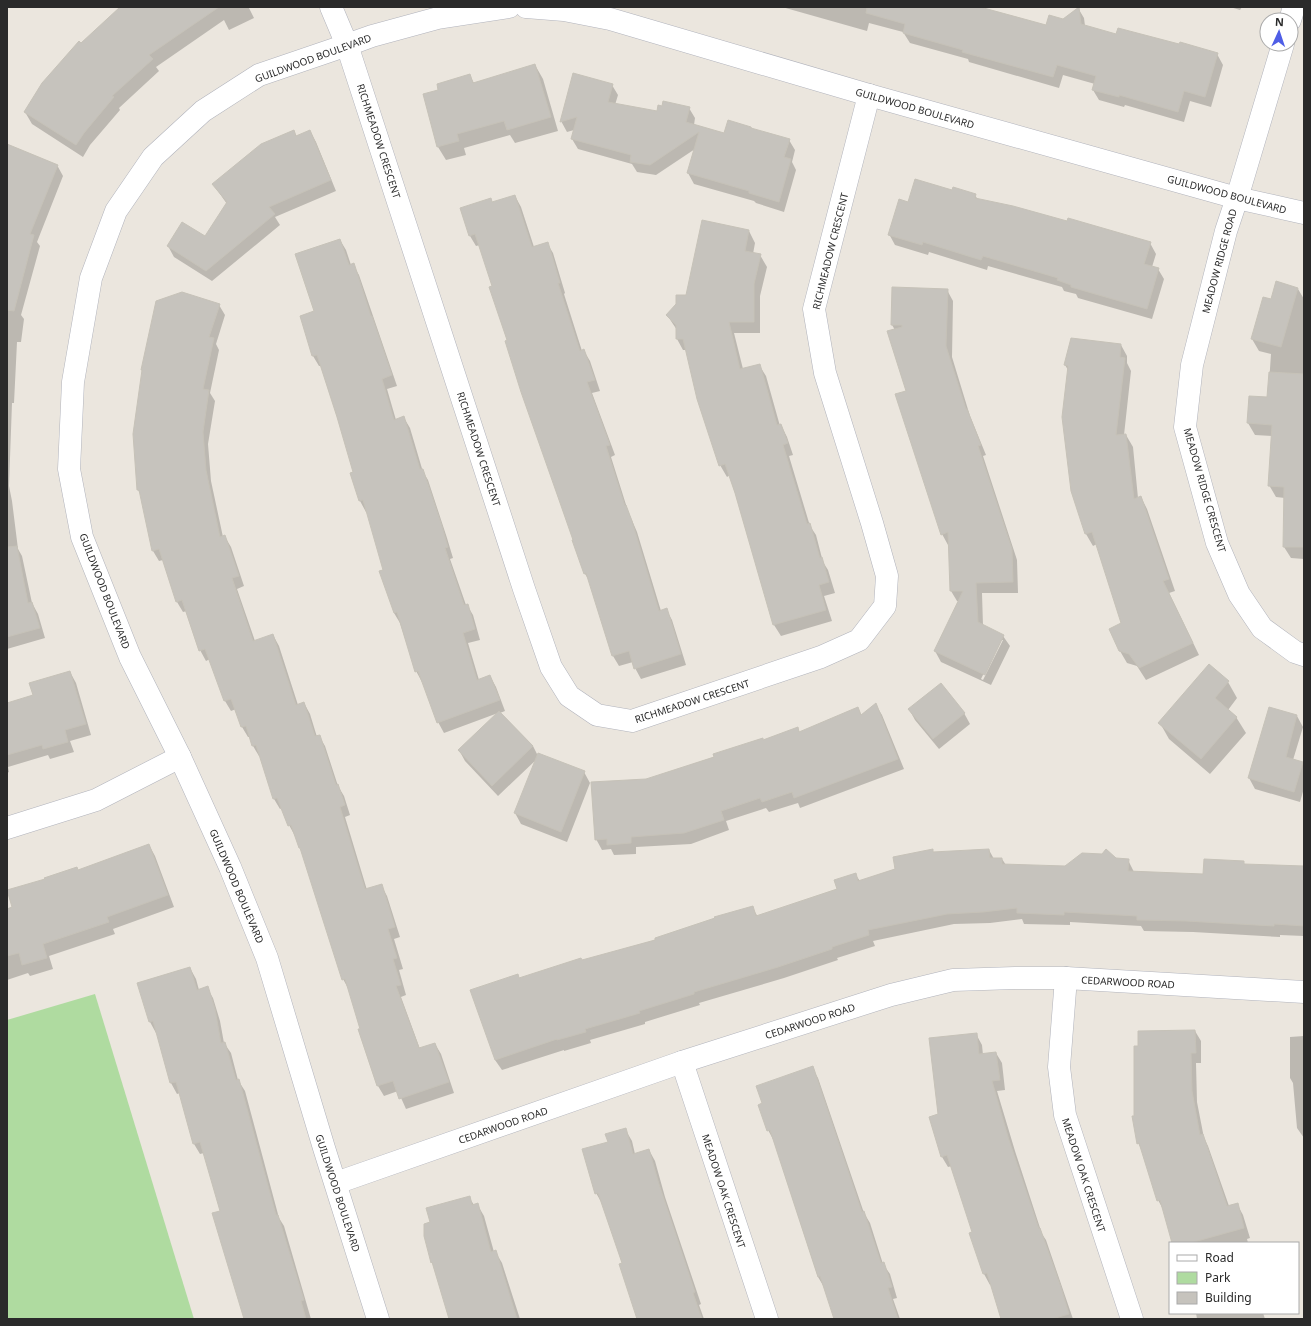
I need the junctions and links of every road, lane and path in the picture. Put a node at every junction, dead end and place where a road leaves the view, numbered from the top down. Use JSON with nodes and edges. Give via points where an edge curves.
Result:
{"nodes":[{"id":1,"x":331,"y":7,"type":"edge"},
{"id":2,"x":509,"y":7,"type":"edge"},
{"id":3,"x":526,"y":7,"type":"edge"},
{"id":4,"x":347,"y":45,"type":"junction"},
{"id":5,"x":1281,"y":52,"type":"edge"},
{"id":6,"x":869,"y":95,"type":"junction"},
{"id":7,"x":1237,"y":198,"type":"junction"},
{"id":8,"x":1304,"y":213,"type":"edge"},
{"id":9,"x":1192,"y":364,"type":"joint"},
{"id":10,"x":1304,"y":655,"type":"edge"},
{"id":11,"x":180,"y":757,"type":"junction"},
{"id":12,"x":7,"y":828,"type":"edge"},
{"id":13,"x":1066,"y":978,"type":"junction"},
{"id":14,"x":1304,"y":992,"type":"edge"},
{"id":15,"x":682,"y":1062,"type":"junction"},
{"id":16,"x":336,"y":1183,"type":"junction"},
{"id":17,"x":378,"y":1319,"type":"edge"},
{"id":18,"x":767,"y":1319,"type":"edge"},
{"id":19,"x":1132,"y":1319,"type":"edge"}],
"edges":[{"from":1,"to":4,"type":"street","name":"RICHMEADOW CRESCENT"},
{"from":2,"to":4,"type":"street","name":"GUILDWOOD BOULEVARD","via":[[438,18]]},
{"from":3,"to":6,"type":"street","name":"GUILDWOOD BOULEVARD","via":[[564,10],[610,19]]},
{"from":4,"to":6,"type":"street","name":"RICHMEADOW CRESCENT","via":[[551,667],[569,696],[580,704],[597,715],[632,721],[821,657],[859,640],[885,606],[887,576],[825,374],[814,309]]},
{"from":4,"to":11,"type":"street","name":"GUILDWOOD BOULEVARD","via":[[259,75],[203,111],[153,157],[116,211],[91,278],[73,382],[69,470],[82,537],[130,657]]},
{"from":5,"to":7,"type":"street","name":"MEADOW RIDGE ROAD"},
{"from":6,"to":7,"type":"street","name":"GUILDWOOD BOULEVARD"},
{"from":7,"to":8,"type":"street","name":"GUILDWOOD BOULEVARD"},
{"from":7,"to":9,"type":"street","name":"MEADOW RIDGE ROAD"},
{"from":9,"to":10,"type":"street","name":"MEADOW RIDGE CRESCENT","via":[[1185,427],[1217,543],[1239,594],[1262,628],[1295,652]]},
{"from":11,"to":12,"type":"street","via":[[96,800]]},
{"from":11,"to":16,"type":"street","name":"GUILDWOOD BOULEVARD","via":[[230,867],[267,958]]},
{"from":13,"to":14,"type":"street","name":"CEDARWOOD ROAD"},
{"from":13,"to":15,"type":"street","name":"CEDARWOOD ROAD","via":[[953,980],[892,995]]},
{"from":13,"to":19,"type":"street","name":"MEADOW OAK CRESCENT","via":[[1059,1067],[1065,1115]]},
{"from":15,"to":16,"type":"street","name":"CEDARWOOD ROAD"},
{"from":15,"to":18,"type":"street","name":"MEADOW OAK CRESCENT"},
{"from":16,"to":17,"type":"street","name":"GUILDWOOD BOULEVARD"}]}
